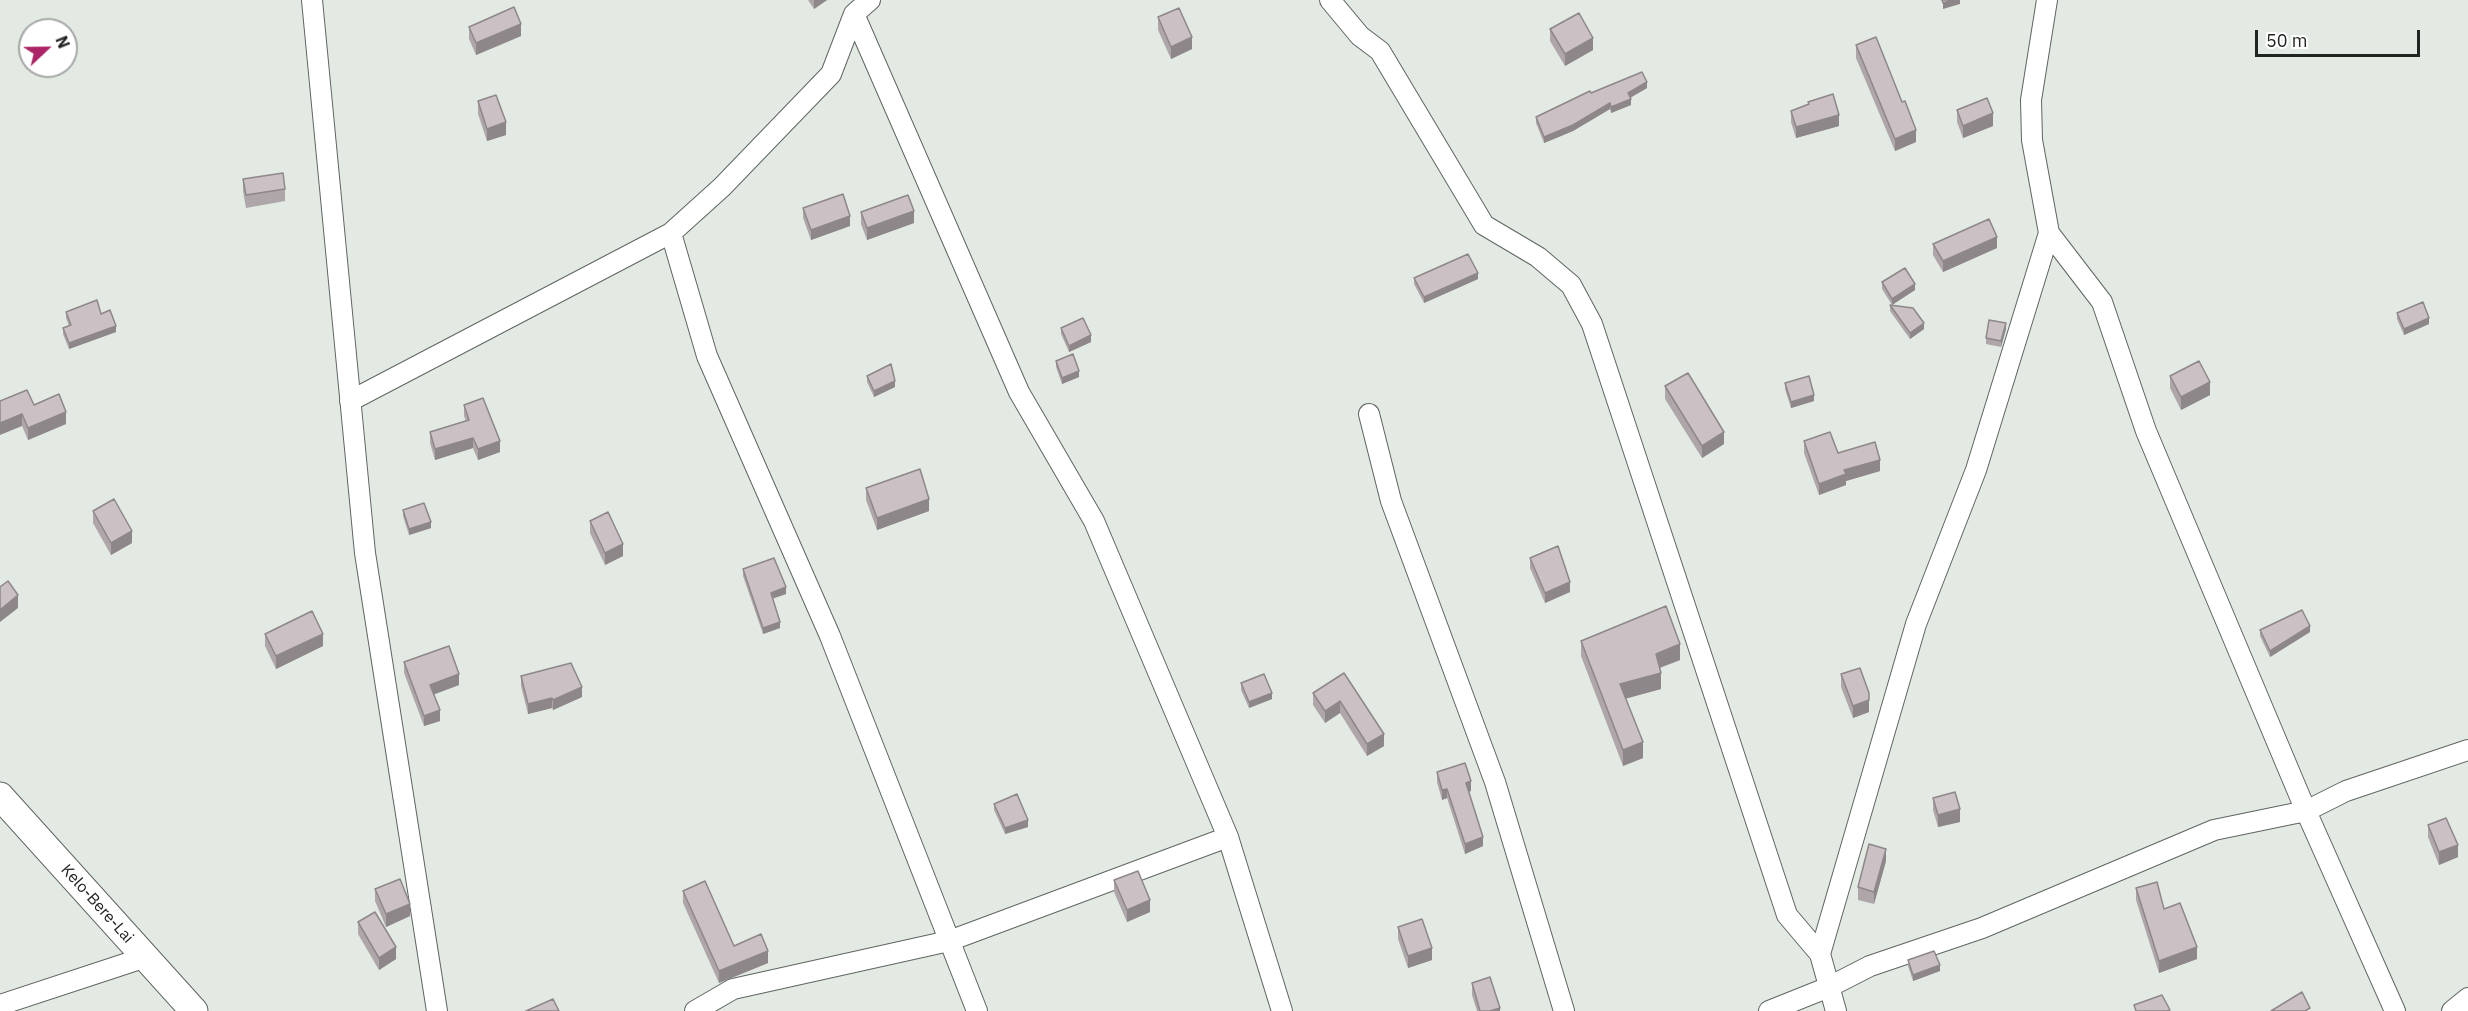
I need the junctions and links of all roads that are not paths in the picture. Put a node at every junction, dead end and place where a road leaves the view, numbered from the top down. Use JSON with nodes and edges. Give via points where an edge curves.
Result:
{"nodes":[{"id":1,"x":312,"y":0,"type":"edge"},
{"id":2,"x":870,"y":0,"type":"edge"},
{"id":3,"x":1330,"y":0,"type":"edge"},
{"id":4,"x":2047,"y":0,"type":"edge"},
{"id":5,"x":854,"y":14,"type":"junction"},
{"id":6,"x":671,"y":232,"type":"junction"},
{"id":7,"x":2049,"y":233,"type":"junction"},
{"id":8,"x":350,"y":401,"type":"junction"},
{"id":9,"x":1369,"y":414,"type":"dead end"},
{"id":10,"x":2468,"y":750,"type":"edge"},
{"id":11,"x":0,"y":796,"type":"edge"},
{"id":12,"x":2306,"y":811,"type":"junction"},
{"id":13,"x":1228,"y":837,"type":"junction"},
{"id":14,"x":950,"y":941,"type":"junction"},
{"id":15,"x":1820,"y":954,"type":"junction"},
{"id":16,"x":146,"y":957,"type":"junction"},
{"id":17,"x":1829,"y":987,"type":"junction"},
{"id":18,"x":2468,"y":998,"type":"edge"},
{"id":19,"x":0,"y":1005,"type":"edge"},
{"id":20,"x":194,"y":1011,"type":"edge"},
{"id":21,"x":437,"y":1011,"type":"edge"},
{"id":22,"x":695,"y":1011,"type":"edge"},
{"id":23,"x":977,"y":1011,"type":"edge"},
{"id":24,"x":1282,"y":1011,"type":"edge"},
{"id":25,"x":1564,"y":1011,"type":"edge"},
{"id":26,"x":1769,"y":1011,"type":"edge"},
{"id":27,"x":1836,"y":1011,"type":"edge"},
{"id":28,"x":2395,"y":1011,"type":"edge"},
{"id":29,"x":2452,"y":1011,"type":"edge"}],
"edges":[{"from":1,"to":8,"type":"street"},
{"from":2,"to":5,"type":"street"},
{"from":3,"to":15,"type":"street","via":[[1360,36],[1380,51],[1484,225],[1538,257],[1571,285],[1592,324],[1788,915]]},
{"from":4,"to":7,"type":"street","via":[[2031,100],[2032,140]]},
{"from":5,"to":6,"type":"street","via":[[831,74],[722,187]]},
{"from":5,"to":13,"type":"street","via":[[1019,392],[1094,521]]},
{"from":6,"to":8,"type":"street"},
{"from":6,"to":14,"type":"street","via":[[707,356],[830,636]]},
{"from":7,"to":12,"type":"street","via":[[2102,302],[2145,431]]},
{"from":7,"to":15,"type":"street","via":[[1976,470],[1916,624]]},
{"from":8,"to":21,"type":"street","via":[[364,553]]},
{"from":9,"to":25,"type":"street","via":[[1391,501],[1495,782]]},
{"from":10,"to":12,"type":"street","via":[[2346,791]]},
{"from":11,"to":16,"type":"main road","name":"Kelo-Bere-Lai"},
{"from":12,"to":17,"type":"street","via":[[2214,830],[1982,928],[1870,966]]},
{"from":12,"to":28,"type":"street"},
{"from":13,"to":14,"type":"street"},
{"from":13,"to":24,"type":"street"},
{"from":14,"to":22,"type":"street","via":[[733,989]]},
{"from":14,"to":23,"type":"street"},
{"from":15,"to":17,"type":"street"},
{"from":16,"to":19,"type":"street"},
{"from":16,"to":20,"type":"main road","name":"Kelo-Bere-Lai"},
{"from":17,"to":26,"type":"street"},
{"from":17,"to":27,"type":"street"},
{"from":18,"to":29,"type":"street"}]}
